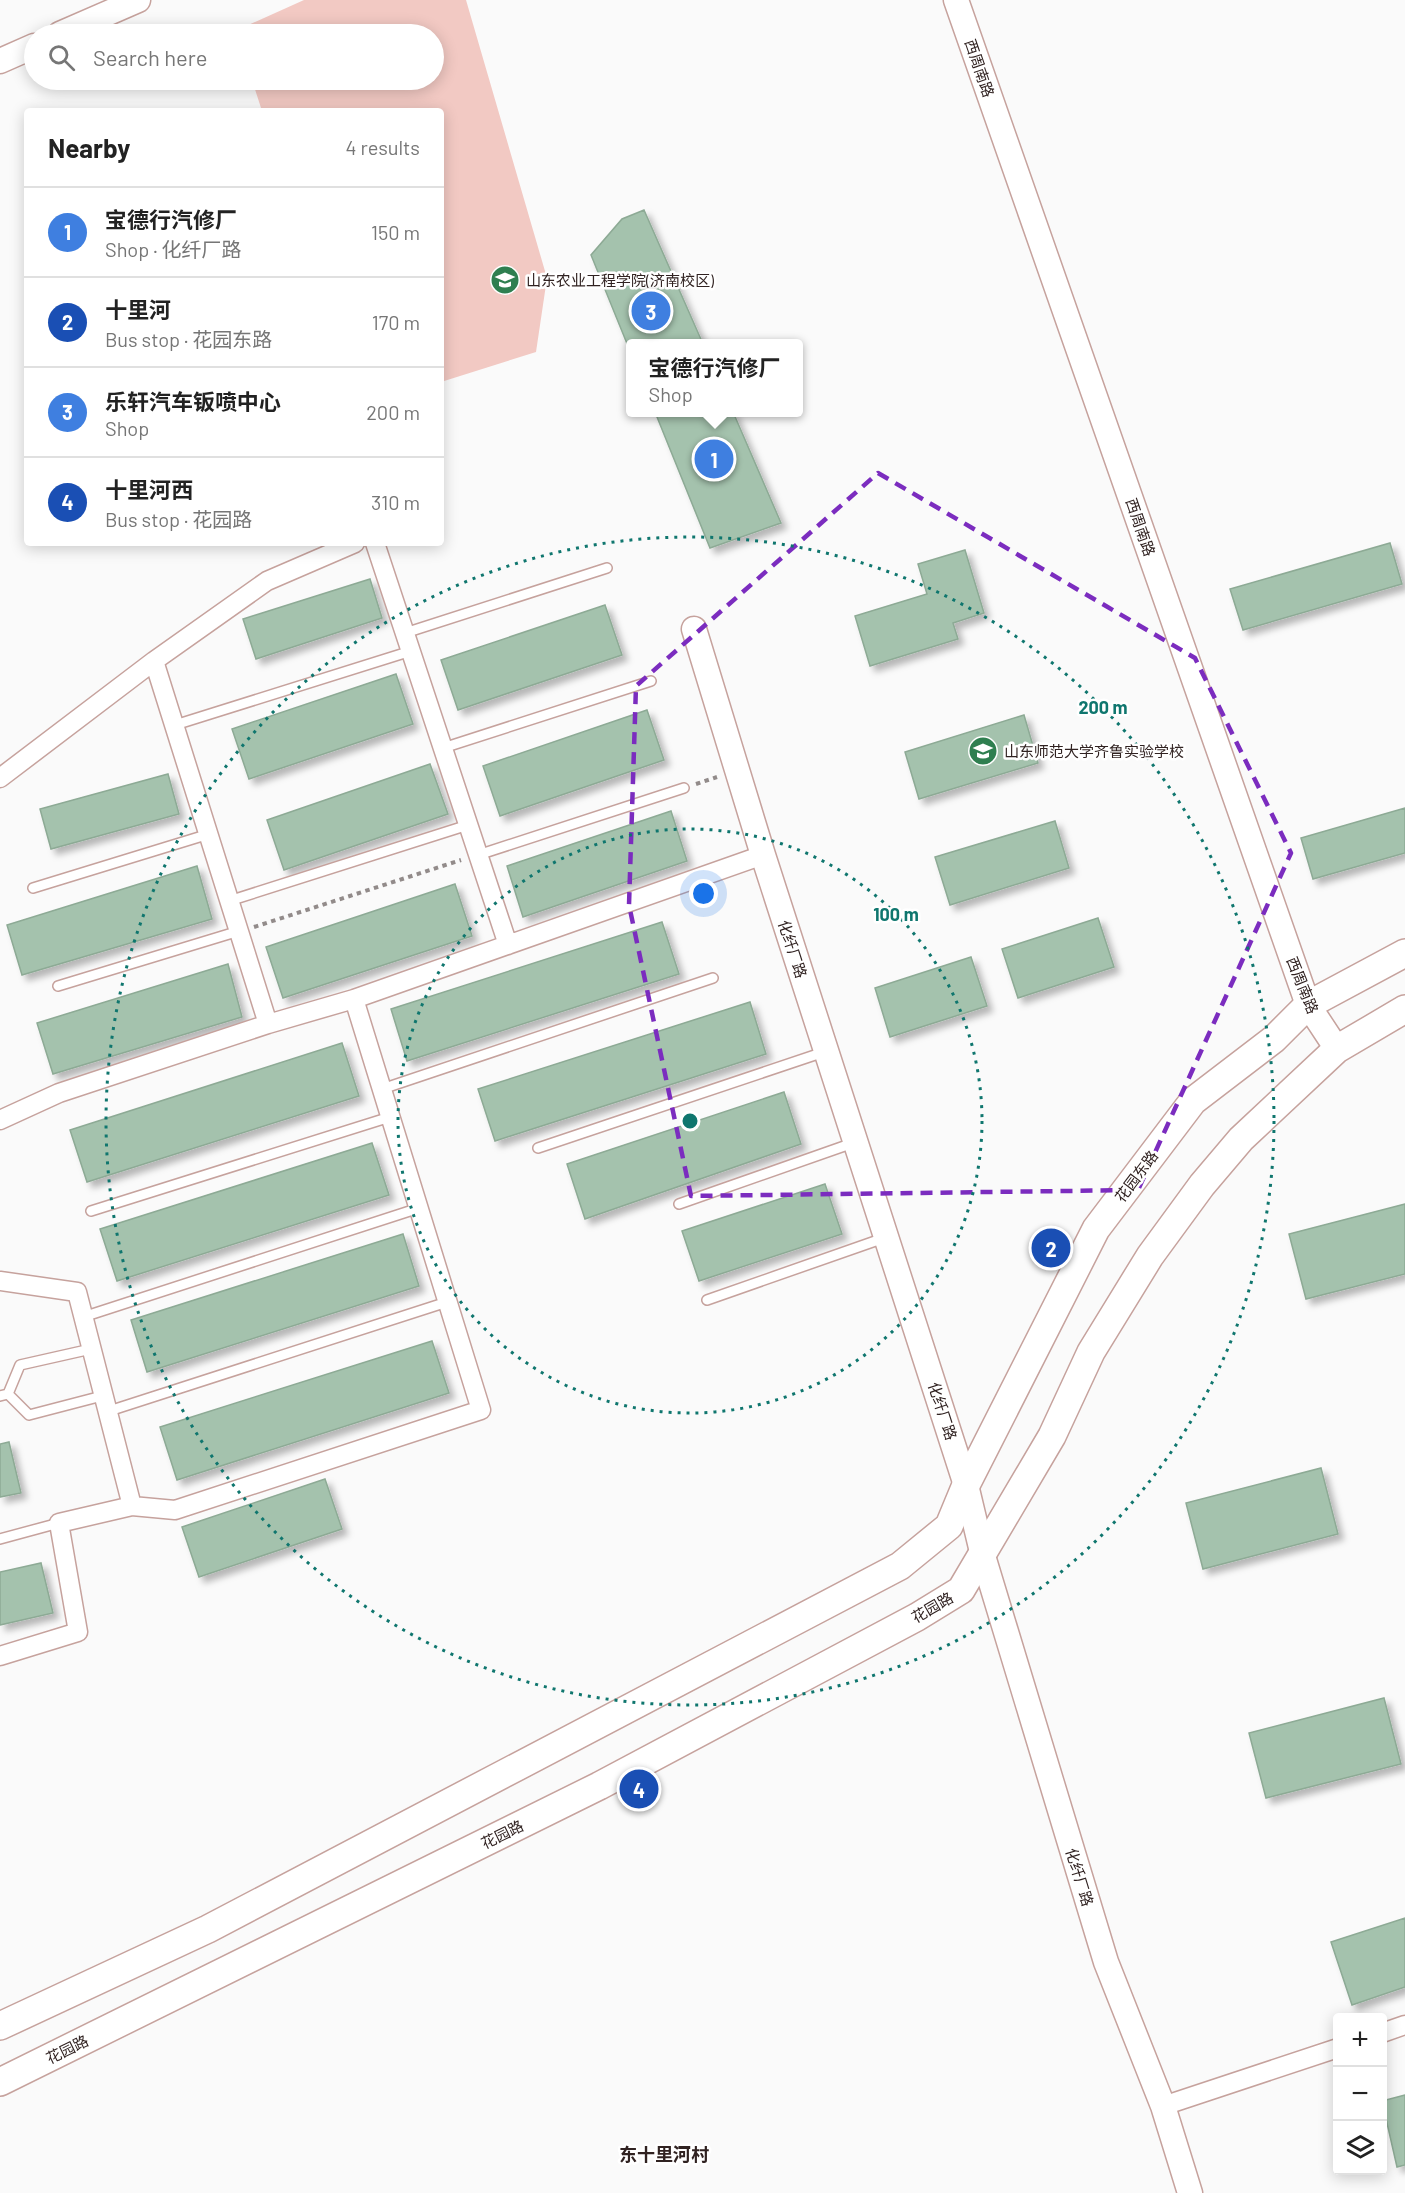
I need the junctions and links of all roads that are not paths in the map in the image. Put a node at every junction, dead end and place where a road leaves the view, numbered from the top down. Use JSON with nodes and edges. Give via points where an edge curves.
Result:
{"nodes":[{"id":1,"x":956,"y":0,"type":"edge"},
{"id":2,"x":135,"y":1,"type":"edge"},
{"id":3,"x":83,"y":24,"type":"edge"},
{"id":4,"x":24,"y":51,"type":"edge"},
{"id":5,"x":0,"y":62,"type":"edge"},
{"id":6,"x":348,"y":546,"type":"edge"},
{"id":7,"x":376,"y":546,"type":"edge"},
{"id":8,"x":607,"y":568,"type":"dead end"},
{"id":9,"x":694,"y":629,"type":"dead end"},
{"id":10,"x":405,"y":633,"type":"junction"},
{"id":11,"x":411,"y":651,"type":"junction"},
{"id":12,"x":154,"y":661,"type":"junction"},
{"id":13,"x":651,"y":681,"type":"dead end"},
{"id":14,"x":175,"y":725,"type":"junction"},
{"id":15,"x":443,"y":748,"type":"junction"},
{"id":16,"x":0,"y":778,"type":"edge"},
{"id":17,"x":684,"y":788,"type":"road end"},
{"id":18,"x":468,"y":825,"type":"junction"},
{"id":19,"x":209,"y":834,"type":"junction"},
{"id":20,"x":478,"y":855,"type":"junction"},
{"id":21,"x":763,"y":855,"type":"junction"},
{"id":22,"x":33,"y":888,"type":"dead end"},
{"id":23,"x":230,"y":900,"type":"junction"},
{"id":24,"x":239,"y":932,"type":"junction"},
{"id":25,"x":508,"y":945,"type":"junction"},
{"id":26,"x":1405,"y":953,"type":"edge"},
{"id":27,"x":713,"y":978,"type":"dead end"},
{"id":28,"x":58,"y":986,"type":"dead end"},
{"id":29,"x":354,"y":999,"type":"junction"},
{"id":30,"x":1308,"y":1005,"type":"junction"},
{"id":31,"x":1405,"y":1009,"type":"edge"},
{"id":32,"x":268,"y":1024,"type":"junction"},
{"id":33,"x":1336,"y":1049,"type":"junction"},
{"id":34,"x":826,"y":1051,"type":"junction"},
{"id":35,"x":382,"y":1089,"type":"junction"},
{"id":36,"x":390,"y":1117,"type":"junction"},
{"id":37,"x":0,"y":1120,"type":"edge"},
{"id":38,"x":856,"y":1142,"type":"junction"},
{"id":39,"x":538,"y":1148,"type":"dead end"},
{"id":40,"x":679,"y":1204,"type":"dead end"},
{"id":41,"x":418,"y":1208,"type":"junction"},
{"id":42,"x":91,"y":1211,"type":"dead end"},
{"id":43,"x":886,"y":1238,"type":"junction"},
{"id":44,"x":0,"y":1281,"type":"edge"},
{"id":45,"x":707,"y":1300,"type":"dead end"},
{"id":46,"x":447,"y":1302,"type":"junction"},
{"id":47,"x":83,"y":1317,"type":"junction"},
{"id":48,"x":91,"y":1349,"type":"junction"},
{"id":49,"x":4,"y":1395,"type":"edge"},
{"id":50,"x":104,"y":1404,"type":"junction"},
{"id":51,"x":966,"y":1485,"type":"junction"},
{"id":52,"x":132,"y":1506,"type":"junction"},
{"id":53,"x":59,"y":1524,"type":"junction"},
{"id":54,"x":0,"y":1539,"type":"edge"},
{"id":55,"x":983,"y":1556,"type":"junction"},
{"id":56,"x":0,"y":1656,"type":"edge"},
{"id":57,"x":1405,"y":2025,"type":"edge"},
{"id":58,"x":0,"y":2026,"type":"edge"},
{"id":59,"x":1387,"y":2031,"type":"edge"},
{"id":60,"x":1333,"y":2050,"type":"edge"},
{"id":61,"x":0,"y":2082,"type":"edge"},
{"id":62,"x":1163,"y":2106,"type":"junction"},
{"id":63,"x":1190,"y":2193,"type":"edge"}],
"edges":[{"from":1,"to":30,"type":"main road","name":"西周南路"},
{"from":2,"to":3,"type":"main road"},
{"from":4,"to":5,"type":"main road"},
{"from":6,"to":12,"type":"street","via":[[267,582]]},
{"from":7,"to":10,"type":"street"},
{"from":8,"to":10,"type":"lane"},
{"from":9,"to":21,"type":"main road","name":"化纤厂路"},
{"from":10,"to":11,"type":"street"},
{"from":11,"to":14,"type":"lane"},
{"from":11,"to":15,"type":"street"},
{"from":12,"to":14,"type":"street"},
{"from":12,"to":16,"type":"street"},
{"from":13,"to":15,"type":"lane"},
{"from":14,"to":19,"type":"street"},
{"from":15,"to":18,"type":"street"},
{"from":17,"to":20,"type":"lane"},
{"from":18,"to":20,"type":"street"},
{"from":18,"to":23,"type":"lane"},
{"from":19,"to":22,"type":"lane"},
{"from":19,"to":23,"type":"street"},
{"from":20,"to":25,"type":"street"},
{"from":21,"to":25,"type":"street"},
{"from":21,"to":34,"type":"main road","name":"化纤厂路"},
{"from":23,"to":24,"type":"street"},
{"from":24,"to":28,"type":"lane"},
{"from":24,"to":32,"type":"street"},
{"from":25,"to":29,"type":"street"},
{"from":26,"to":30,"type":"main road","name":"花园东路"},
{"from":27,"to":35,"type":"lane"},
{"from":29,"to":32,"type":"street"},
{"from":29,"to":35,"type":"street"},
{"from":30,"to":33,"type":"main road","name":"西周南路"},
{"from":30,"to":51,"type":"main road","name":"花园东路","via":[[1274,1039],[1194,1101],[1096,1229]]},
{"from":31,"to":33,"type":"main road"},
{"from":32,"to":37,"type":"street","via":[[59,1094]]},
{"from":33,"to":55,"type":"main road","via":[[1241,1139],[1150,1256],[1091,1352],[1052,1436]]},
{"from":34,"to":38,"type":"main road","name":"化纤厂路"},
{"from":34,"to":39,"type":"lane"},
{"from":35,"to":36,"type":"street"},
{"from":36,"to":41,"type":"street"},
{"from":36,"to":42,"type":"lane"},
{"from":38,"to":40,"type":"lane"},
{"from":38,"to":43,"type":"main road","name":"化纤厂路"},
{"from":41,"to":46,"type":"street"},
{"from":41,"to":47,"type":"lane"},
{"from":43,"to":45,"type":"lane"},
{"from":43,"to":51,"type":"main road","name":"化纤厂路"},
{"from":44,"to":47,"type":"street","via":[[77,1292]]},
{"from":46,"to":50,"type":"lane"},
{"from":46,"to":52,"type":"street","via":[[481,1410],[175,1510]]},
{"from":47,"to":48,"type":"street"},
{"from":48,"to":49,"type":"lane","via":[[20,1365]]},
{"from":48,"to":50,"type":"street"},
{"from":49,"to":50,"type":"lane","via":[[29,1415]]},
{"from":50,"to":52,"type":"street"},
{"from":51,"to":55,"type":"main road","name":"化纤厂路"},
{"from":51,"to":58,"type":"main road","via":[[949,1526],[900,1566],[208,1929]]},
{"from":52,"to":53,"type":"street"},
{"from":53,"to":54,"type":"lane"},
{"from":53,"to":56,"type":"street","via":[[78,1632]]},
{"from":55,"to":61,"type":"main road","name":"花园路","via":[[961,1590],[917,1617],[599,1786]]},
{"from":55,"to":62,"type":"main road","name":"化纤厂路","via":[[1106,1962]]},
{"from":57,"to":59,"type":"street"},
{"from":60,"to":62,"type":"street"},
{"from":62,"to":63,"type":"main road","name":"化纤厂路"}]}
